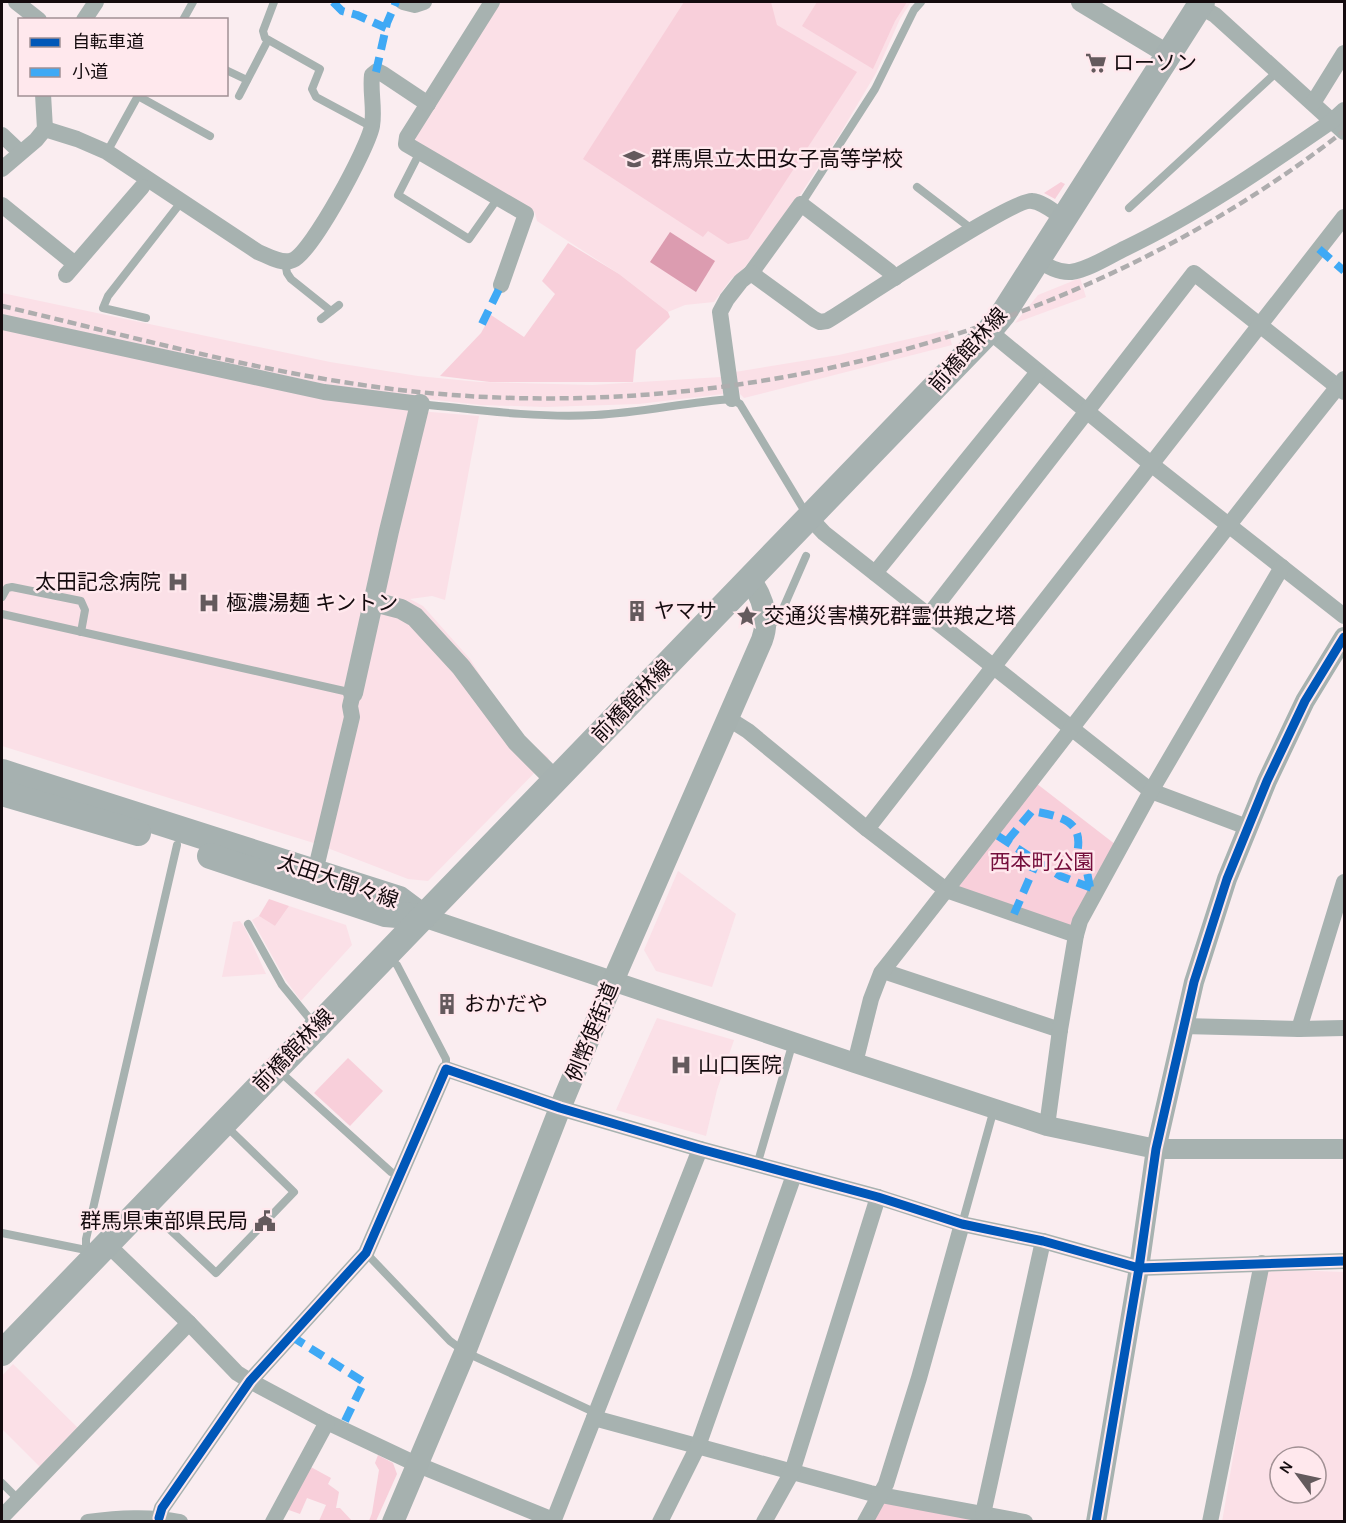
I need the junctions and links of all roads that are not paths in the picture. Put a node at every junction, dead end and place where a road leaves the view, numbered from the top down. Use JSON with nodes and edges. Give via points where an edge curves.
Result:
{"nodes":[{"id":1,"x":16,"y":2,"type":"edge"},
{"id":2,"x":96,"y":2,"type":"edge"},
{"id":3,"x":193,"y":2,"type":"edge"},
{"id":4,"x":274,"y":2,"type":"edge"},
{"id":5,"x":403,"y":2,"type":"edge"},
{"id":6,"x":424,"y":2,"type":"edge"},
{"id":7,"x":492,"y":2,"type":"edge"},
{"id":8,"x":921,"y":2,"type":"edge"},
{"id":9,"x":1081,"y":2,"type":"edge"},
{"id":10,"x":1201,"y":4,"type":"edge"},
{"id":11,"x":36,"y":18,"type":"edge"},
{"id":12,"x":85,"y":18,"type":"edge"},
{"id":13,"x":184,"y":18,"type":"edge"},
{"id":14,"x":268,"y":40,"type":"junction"},
{"id":15,"x":1344,"y":53,"type":"edge"},
{"id":16,"x":1169,"y":55,"type":"junction"},
{"id":17,"x":228,"y":71,"type":"edge"},
{"id":18,"x":1278,"y":71,"type":"junction"},
{"id":19,"x":247,"y":80,"type":"junction"},
{"id":20,"x":43,"y":96,"type":"edge"},
{"id":21,"x":137,"y":96,"type":"edge"},
{"id":22,"x":140,"y":96,"type":"edge"},
{"id":23,"x":239,"y":96,"type":"dead end"},
{"id":24,"x":1312,"y":103,"type":"junction"},
{"id":25,"x":428,"y":104,"type":"junction"},
{"id":26,"x":1344,"y":110,"type":"edge"},
{"id":27,"x":1332,"y":121,"type":"junction"},
{"id":28,"x":372,"y":127,"type":"junction"},
{"id":29,"x":45,"y":129,"type":"junction"},
{"id":30,"x":1344,"y":132,"type":"edge"},
{"id":31,"x":2,"y":135,"type":"edge"},
{"id":32,"x":210,"y":136,"type":"dead end"},
{"id":33,"x":20,"y":152,"type":"junction"},
{"id":34,"x":107,"y":152,"type":"junction"},
{"id":35,"x":420,"y":152,"type":"junction"},
{"id":36,"x":2,"y":169,"type":"edge"},
{"id":37,"x":917,"y":187,"type":"dead end"},
{"id":38,"x":142,"y":188,"type":"dead end"},
{"id":39,"x":498,"y":198,"type":"junction"},
{"id":40,"x":182,"y":201,"type":"junction"},
{"id":41,"x":801,"y":204,"type":"junction"},
{"id":42,"x":2,"y":205,"type":"edge"},
{"id":43,"x":1130,"y":208,"type":"dead end"},
{"id":44,"x":1344,"y":217,"type":"edge"},
{"id":45,"x":1064,"y":218,"type":"junction"},
{"id":46,"x":973,"y":230,"type":"junction"},
{"id":47,"x":1037,"y":260,"type":"junction"},
{"id":48,"x":285,"y":262,"type":"junction"},
{"id":49,"x":751,"y":273,"type":"junction"},
{"id":50,"x":895,"y":279,"type":"junction"},
{"id":51,"x":501,"y":285,"type":"dead end"},
{"id":52,"x":339,"y":305,"type":"dead end"},
{"id":53,"x":331,"y":311,"type":"junction"},
{"id":54,"x":146,"y":318,"type":"dead end"},
{"id":55,"x":321,"y":319,"type":"dead end"},
{"id":56,"x":2,"y":322,"type":"edge"},
{"id":57,"x":1259,"y":324,"type":"junction"},
{"id":58,"x":989,"y":331,"type":"junction"},
{"id":59,"x":1038,"y":372,"type":"junction"},
{"id":60,"x":1342,"y":386,"type":"edge"},
{"id":61,"x":732,"y":399,"type":"junction"},
{"id":62,"x":420,"y":404,"type":"junction"},
{"id":63,"x":1088,"y":412,"type":"junction"},
{"id":64,"x":1151,"y":464,"type":"junction"},
{"id":65,"x":809,"y":518,"type":"junction"},
{"id":66,"x":1228,"y":524,"type":"junction"},
{"id":67,"x":806,"y":556,"type":"dead end"},
{"id":68,"x":1282,"y":567,"type":"junction"},
{"id":69,"x":875,"y":573,"type":"junction"},
{"id":70,"x":750,"y":579,"type":"junction"},
{"id":71,"x":2,"y":597,"type":"edge"},
{"id":72,"x":374,"y":602,"type":"junction"},
{"id":73,"x":2,"y":614,"type":"edge"},
{"id":74,"x":929,"y":615,"type":"junction"},
{"id":75,"x":1344,"y":616,"type":"edge"},
{"id":76,"x":765,"y":628,"type":"junction"},
{"id":77,"x":81,"y":632,"type":"junction"},
{"id":78,"x":1344,"y":637,"type":"edge"},
{"id":79,"x":995,"y":666,"type":"junction"},
{"id":80,"x":354,"y":693,"type":"junction"},
{"id":81,"x":729,"y":719,"type":"junction"},
{"id":82,"x":1072,"y":728,"type":"junction"},
{"id":83,"x":2,"y":772,"type":"edge"},
{"id":84,"x":555,"y":780,"type":"junction"},
{"id":85,"x":1151,"y":791,"type":"junction"},
{"id":86,"x":2,"y":793,"type":"edge"},
{"id":87,"x":1247,"y":827,"type":"junction"},
{"id":88,"x":867,"y":829,"type":"junction"},
{"id":89,"x":177,"y":845,"type":"junction"},
{"id":90,"x":315,"y":872,"type":"junction"},
{"id":91,"x":1344,"y":882,"type":"edge"},
{"id":92,"x":946,"y":890,"type":"junction"},
{"id":93,"x":423,"y":917,"type":"junction"},
{"id":94,"x":248,"y":924,"type":"dead end"},
{"id":95,"x":1076,"y":935,"type":"junction"},
{"id":96,"x":384,"y":956,"type":"junction"},
{"id":97,"x":883,"y":971,"type":"junction"},
{"id":98,"x":613,"y":981,"type":"junction"},
{"id":99,"x":317,"y":1026,"type":"junction"},
{"id":100,"x":1183,"y":1026,"type":"junction"},
{"id":101,"x":1344,"y":1028,"type":"edge"},
{"id":102,"x":1299,"y":1029,"type":"junction"},
{"id":103,"x":1060,"y":1030,"type":"junction"},
{"id":104,"x":793,"y":1042,"type":"junction"},
{"id":105,"x":855,"y":1063,"type":"junction"},
{"id":106,"x":276,"y":1067,"type":"junction"},
{"id":107,"x":446,"y":1069,"type":"junction"},
{"id":108,"x":560,"y":1108,"type":"junction"},
{"id":109,"x":994,"y":1109,"type":"junction"},
{"id":110,"x":222,"y":1123,"type":"junction"},
{"id":111,"x":1047,"y":1126,"type":"junction"},
{"id":112,"x":700,"y":1149,"type":"junction"},
{"id":113,"x":1156,"y":1149,"type":"junction"},
{"id":114,"x":1344,"y":1149,"type":"edge"},
{"id":115,"x":757,"y":1165,"type":"junction"},
{"id":116,"x":794,"y":1175,"type":"junction"},
{"id":117,"x":401,"y":1176,"type":"junction"},
{"id":118,"x":878,"y":1197,"type":"junction"},
{"id":119,"x":144,"y":1204,"type":"junction"},
{"id":120,"x":962,"y":1224,"type":"junction"},
{"id":121,"x":2,"y":1233,"type":"edge"},
{"id":122,"x":1042,"y":1241,"type":"junction"},
{"id":123,"x":95,"y":1250,"type":"junction"},
{"id":124,"x":366,"y":1253,"type":"junction"},
{"id":125,"x":1344,"y":1261,"type":"edge"},
{"id":126,"x":1262,"y":1263,"type":"junction"},
{"id":127,"x":1139,"y":1268,"type":"junction"},
{"id":128,"x":189,"y":1323,"type":"junction"},
{"id":129,"x":465,"y":1352,"type":"junction"},
{"id":130,"x":2,"y":1353,"type":"edge"},
{"id":131,"x":250,"y":1381,"type":"junction"},
{"id":132,"x":595,"y":1416,"type":"junction"},
{"id":133,"x":327,"y":1422,"type":"junction"},
{"id":134,"x":698,"y":1446,"type":"junction"},
{"id":135,"x":416,"y":1464,"type":"junction"},
{"id":136,"x":792,"y":1472,"type":"junction"},
{"id":137,"x":2,"y":1483,"type":"edge"},
{"id":138,"x":880,"y":1494,"type":"junction"},
{"id":139,"x":18,"y":1499,"type":"junction"},
{"id":140,"x":983,"y":1514,"type":"junction"},
{"id":141,"x":2,"y":1517,"type":"edge"},
{"id":142,"x":159,"y":1518,"type":"junction"},
{"id":143,"x":88,"y":1521,"type":"edge"},
{"id":144,"x":180,"y":1521,"type":"edge"},
{"id":145,"x":273,"y":1521,"type":"edge"},
{"id":146,"x":393,"y":1521,"type":"edge"},
{"id":147,"x":553,"y":1521,"type":"edge"},
{"id":148,"x":660,"y":1521,"type":"edge"},
{"id":149,"x":764,"y":1521,"type":"edge"},
{"id":150,"x":865,"y":1521,"type":"edge"},
{"id":151,"x":1025,"y":1521,"type":"edge"},
{"id":152,"x":1096,"y":1521,"type":"edge"},
{"id":153,"x":1210,"y":1521,"type":"edge"}],
"edges":[{"from":1,"to":11,"type":"street"},
{"from":2,"to":12,"type":"street"},
{"from":3,"to":13,"type":"lane"},
{"from":4,"to":14,"type":"lane","via":[[263,31]]},
{"from":5,"to":6,"type":"street"},
{"from":7,"to":25,"type":"street"},
{"from":8,"to":41,"type":"lane","via":[[875,89]]},
{"from":9,"to":16,"type":"street"},
{"from":10,"to":16,"type":"main road","name":"前橋館林線"},
{"from":10,"to":18,"type":"street"},
{"from":14,"to":19,"type":"lane"},
{"from":14,"to":28,"type":"lane","via":[[320,69],[312,89],[316,97]]},
{"from":15,"to":24,"type":"street"},
{"from":16,"to":45,"type":"main road","name":"前橋館林線"},
{"from":17,"to":19,"type":"lane"},
{"from":18,"to":24,"type":"street"},
{"from":18,"to":43,"type":"lane"},
{"from":19,"to":23,"type":"lane"},
{"from":20,"to":29,"type":"street"},
{"from":21,"to":34,"type":"lane"},
{"from":22,"to":32,"type":"lane"},
{"from":24,"to":27,"type":"street"},
{"from":25,"to":28,"type":"street","via":[[377,71],[371,82]]},
{"from":25,"to":35,"type":"street","via":[[407,137],[406,144]]},
{"from":26,"to":27,"type":"street"},
{"from":27,"to":30,"type":"street"},
{"from":27,"to":47,"type":"street","via":[[1235,187],[1152,236],[1079,270],[1063,272]]},
{"from":28,"to":48,"type":"street","via":[[332,211],[307,248],[294,260]]},
{"from":29,"to":33,"type":"street"},
{"from":29,"to":34,"type":"street"},
{"from":31,"to":33,"type":"street"},
{"from":33,"to":36,"type":"street"},
{"from":34,"to":40,"type":"street"},
{"from":35,"to":39,"type":"street"},
{"from":35,"to":39,"type":"lane","via":[[398,195],[469,239]]},
{"from":37,"to":46,"type":"lane"},
{"from":38,"to":42,"type":"street","via":[[71,270]]},
{"from":39,"to":51,"type":"street","via":[[526,214]]},
{"from":40,"to":48,"type":"street","via":[[258,252]]},
{"from":40,"to":54,"type":"lane","via":[[108,296],[103,308]]},
{"from":41,"to":49,"type":"street"},
{"from":41,"to":50,"type":"street","via":[[890,271]]},
{"from":44,"to":57,"type":"street"},
{"from":45,"to":46,"type":"street","via":[[1032,201],[1020,202]]},
{"from":45,"to":47,"type":"main road","name":"前橋館林線"},
{"from":46,"to":50,"type":"street"},
{"from":47,"to":58,"type":"main road","name":"前橋館林線"},
{"from":48,"to":53,"type":"lane","via":[[291,279]]},
{"from":49,"to":50,"type":"street","via":[[820,321],[827,321]]},
{"from":49,"to":61,"type":"street","via":[[720,312]]},
{"from":52,"to":53,"type":"lane"},
{"from":53,"to":55,"type":"lane"},
{"from":56,"to":62,"type":"street","via":[[324,392]]},
{"from":57,"to":60,"type":"street"},
{"from":57,"to":63,"type":"street","via":[[1194,273]]},
{"from":57,"to":64,"type":"street"},
{"from":58,"to":59,"type":"street"},
{"from":58,"to":65,"type":"main road","name":"前橋館林線"},
{"from":59,"to":63,"type":"street"},
{"from":59,"to":69,"type":"street"},
{"from":60,"to":66,"type":"street"},
{"from":61,"to":62,"type":"lane","via":[[648,411],[546,416]]},
{"from":61,"to":65,"type":"lane","via":[[740,404]]},
{"from":62,"to":72,"type":"street"},
{"from":63,"to":64,"type":"street"},
{"from":63,"to":74,"type":"street"},
{"from":64,"to":66,"type":"street"},
{"from":64,"to":79,"type":"street"},
{"from":65,"to":69,"type":"street"},
{"from":65,"to":70,"type":"main road","name":"前橋館林線"},
{"from":66,"to":68,"type":"street"},
{"from":66,"to":82,"type":"street"},
{"from":67,"to":76,"type":"lane","via":[[778,620]]},
{"from":68,"to":75,"type":"street"},
{"from":68,"to":85,"type":"street"},
{"from":69,"to":74,"type":"street"},
{"from":70,"to":76,"type":"main road","name":"例幣使街道","via":[[765,609]]},
{"from":70,"to":84,"type":"main road","name":"前橋館林線"},
{"from":71,"to":77,"type":"lane","via":[[12,587],[81,601],[85,610]]},
{"from":72,"to":80,"type":"street"},
{"from":72,"to":84,"type":"street","via":[[415,616],[461,667],[517,742]]},
{"from":73,"to":77,"type":"lane"},
{"from":74,"to":79,"type":"street"},
{"from":76,"to":81,"type":"main road","name":"例幣使街道"},
{"from":77,"to":80,"type":"lane"},
{"from":78,"to":87,"type":"street","via":[[1305,701]]},
{"from":79,"to":82,"type":"street"},
{"from":79,"to":88,"type":"street"},
{"from":80,"to":90,"type":"street","via":[[352,717]]},
{"from":81,"to":88,"type":"street"},
{"from":81,"to":98,"type":"main road","name":"例幣使街道"},
{"from":82,"to":85,"type":"street"},
{"from":82,"to":92,"type":"street"},
{"from":83,"to":90,"type":"main road","name":"太田大間々線"},
{"from":84,"to":93,"type":"main road","name":"前橋館林線"},
{"from":85,"to":87,"type":"street"},
{"from":85,"to":95,"type":"street"},
{"from":86,"to":89,"type":"main road","name":"太田大間々線"},
{"from":87,"to":100,"type":"street","via":[[1217,908]]},
{"from":88,"to":92,"type":"street"},
{"from":89,"to":93,"type":"main road","name":"太田大間々線","via":[[384,914]]},
{"from":89,"to":123,"type":"lane","via":[[86,1239]]},
{"from":90,"to":93,"type":"main road","name":"太田大間々線","via":[[399,899]]},
{"from":91,"to":102,"type":"street"},
{"from":92,"to":95,"type":"street"},
{"from":92,"to":97,"type":"street"},
{"from":93,"to":96,"type":"main road","name":"前橋館林線"},
{"from":93,"to":98,"type":"street"},
{"from":94,"to":99,"type":"lane","via":[[282,985]]},
{"from":95,"to":103,"type":"street"},
{"from":96,"to":99,"type":"main road","name":"前橋館林線"},
{"from":96,"to":107,"type":"lane","via":[[397,964],[446,1059]]},
{"from":97,"to":103,"type":"street"},
{"from":97,"to":105,"type":"street","via":[[871,999]]},
{"from":98,"to":104,"type":"street"},
{"from":98,"to":108,"type":"main road","name":"例幣使街道"},
{"from":99,"to":106,"type":"main road","name":"前橋館林線"},
{"from":100,"to":102,"type":"street"},
{"from":100,"to":113,"type":"street"},
{"from":101,"to":102,"type":"street"},
{"from":103,"to":111,"type":"street"},
{"from":104,"to":105,"type":"street"},
{"from":104,"to":115,"type":"lane"},
{"from":105,"to":109,"type":"street"},
{"from":106,"to":110,"type":"main road","name":"前橋館林線"},
{"from":106,"to":117,"type":"lane","via":[[391,1172]]},
{"from":107,"to":108,"type":"street"},
{"from":107,"to":117,"type":"street"},
{"from":108,"to":112,"type":"street"},
{"from":108,"to":129,"type":"main road","name":"例幣使街道"},
{"from":109,"to":111,"type":"street"},
{"from":109,"to":120,"type":"lane"},
{"from":110,"to":119,"type":"main road","name":"前橋館林線"},
{"from":110,"to":119,"type":"lane","via":[[294,1192],[216,1273]]},
{"from":111,"to":113,"type":"street"},
{"from":112,"to":115,"type":"street"},
{"from":112,"to":132,"type":"street"},
{"from":113,"to":114,"type":"street"},
{"from":113,"to":127,"type":"street"},
{"from":115,"to":116,"type":"street"},
{"from":116,"to":118,"type":"street"},
{"from":116,"to":134,"type":"street"},
{"from":117,"to":124,"type":"street"},
{"from":118,"to":120,"type":"street"},
{"from":118,"to":136,"type":"street"},
{"from":119,"to":123,"type":"main road","name":"前橋館林線"},
{"from":120,"to":122,"type":"street"},
{"from":120,"to":138,"type":"street","via":[[919,1378]]},
{"from":121,"to":123,"type":"lane"},
{"from":122,"to":127,"type":"street"},
{"from":122,"to":140,"type":"street"},
{"from":123,"to":128,"type":"street"},
{"from":123,"to":130,"type":"main road","name":"前橋館林線"},
{"from":124,"to":129,"type":"lane"},
{"from":124,"to":131,"type":"street"},
{"from":125,"to":126,"type":"street"},
{"from":126,"to":127,"type":"street"},
{"from":126,"to":153,"type":"street"},
{"from":127,"to":152,"type":"street"},
{"from":128,"to":131,"type":"street","via":[[237,1373]]},
{"from":128,"to":139,"type":"street"},
{"from":129,"to":132,"type":"lane"},
{"from":129,"to":135,"type":"main road","name":"例幣使街道"},
{"from":131,"to":133,"type":"street"},
{"from":131,"to":142,"type":"street","via":[[162,1508]]},
{"from":132,"to":134,"type":"street"},
{"from":132,"to":147,"type":"street"},
{"from":133,"to":135,"type":"street"},
{"from":133,"to":145,"type":"street"},
{"from":134,"to":136,"type":"street"},
{"from":134,"to":148,"type":"street"},
{"from":135,"to":146,"type":"main road","name":"例幣使街道"},
{"from":135,"to":147,"type":"street"},
{"from":136,"to":138,"type":"street"},
{"from":136,"to":149,"type":"street"},
{"from":137,"to":139,"type":"lane"},
{"from":138,"to":140,"type":"street"},
{"from":138,"to":150,"type":"street"},
{"from":139,"to":141,"type":"street"},
{"from":140,"to":151,"type":"street"},
{"from":142,"to":143,"type":"street"},
{"from":142,"to":144,"type":"street"}]}
